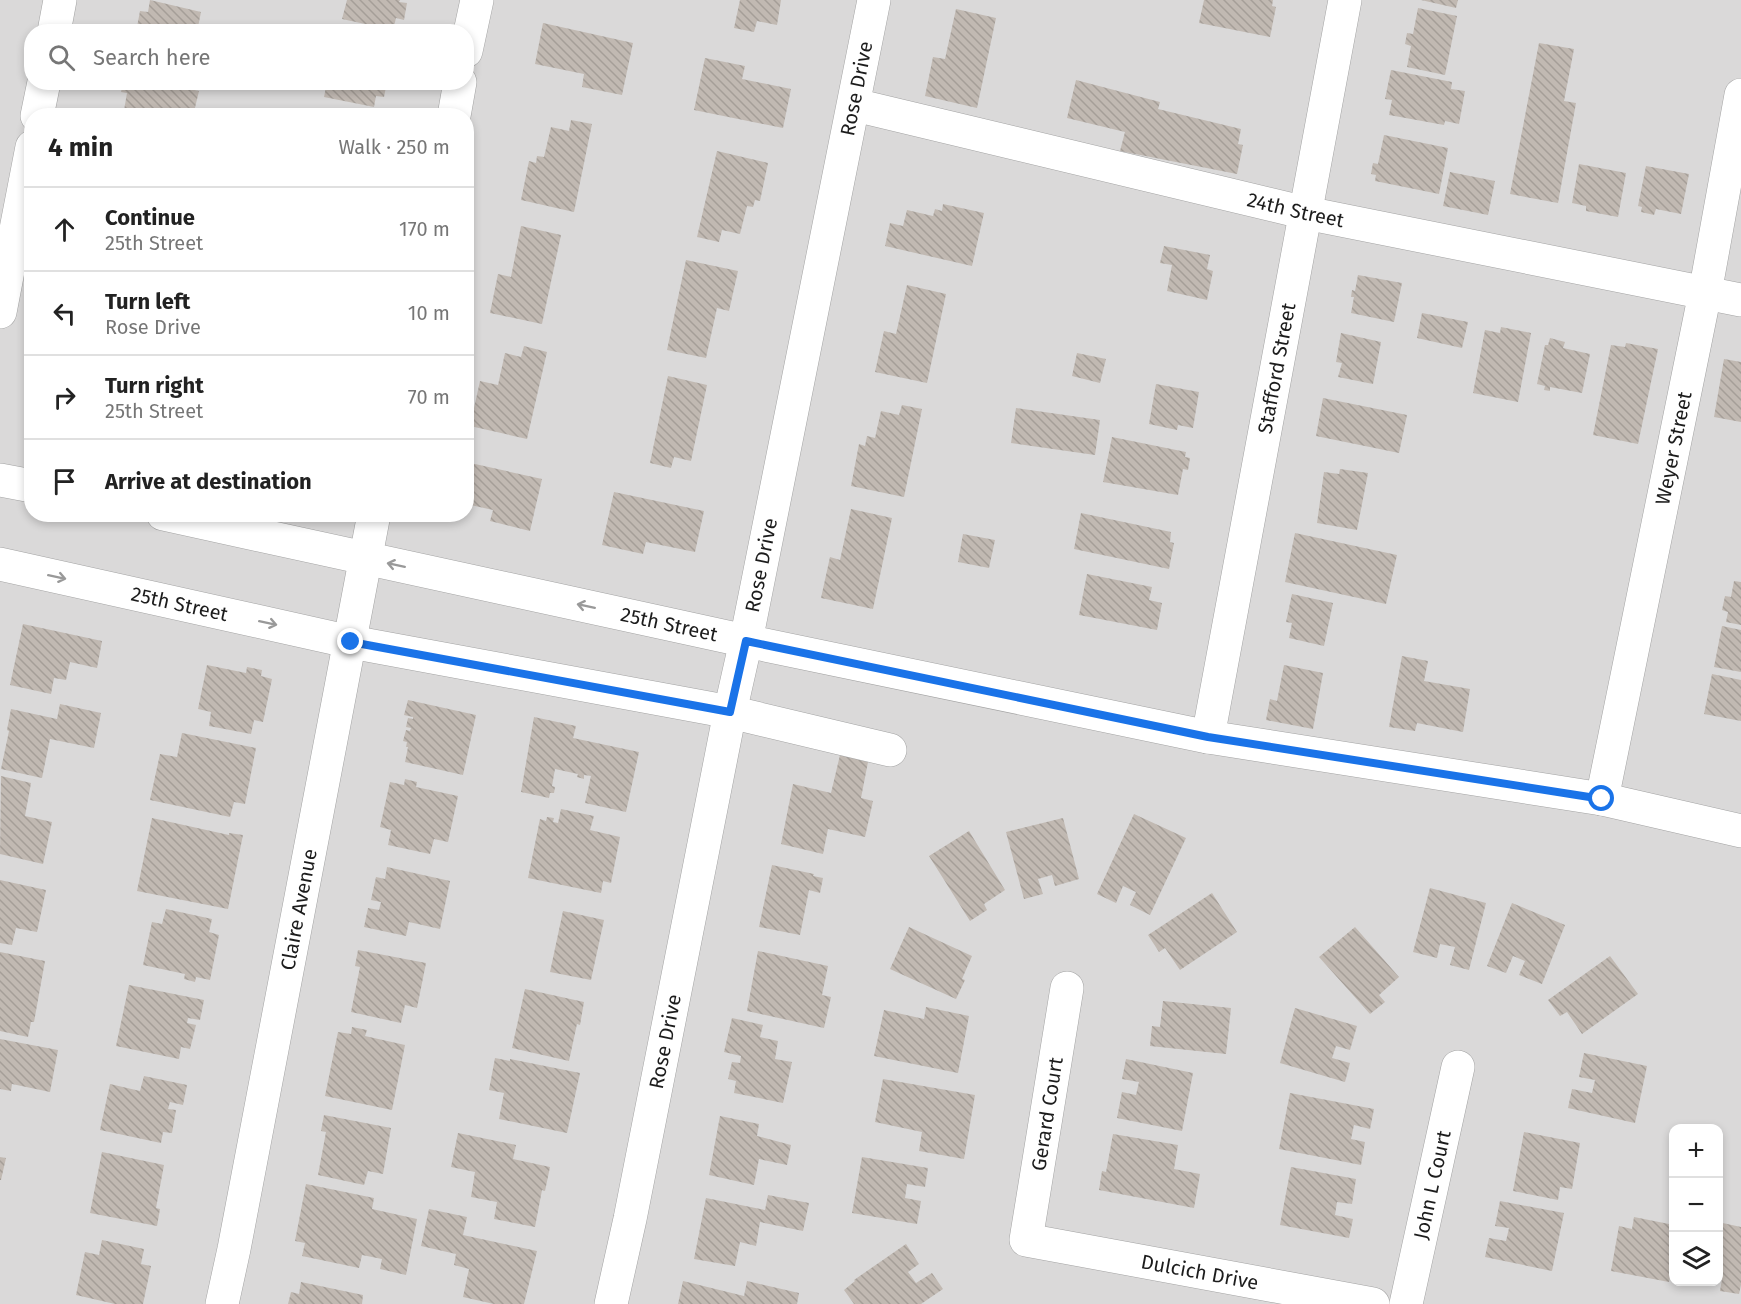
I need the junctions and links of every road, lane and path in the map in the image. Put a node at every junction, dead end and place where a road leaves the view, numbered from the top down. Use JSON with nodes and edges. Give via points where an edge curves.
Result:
{"nodes":[{"id":1,"x":60,"y":0,"type":"edge"},
{"id":2,"x":477,"y":0,"type":"edge"},
{"id":3,"x":874,"y":0,"type":"edge"},
{"id":4,"x":1345,"y":0,"type":"edge"},
{"id":5,"x":56,"y":24,"type":"edge"},
{"id":6,"x":472,"y":24,"type":"edge"},
{"id":7,"x":43,"y":90,"type":"edge"},
{"id":8,"x":459,"y":90,"type":"edge"},
{"id":9,"x":1741,"y":95,"type":"edge"},
{"id":10,"x":855,"y":105,"type":"junction"},
{"id":11,"x":39,"y":108,"type":"edge"},
{"id":12,"x":455,"y":108,"type":"edge"},
{"id":13,"x":24,"y":188,"type":"edge"},
{"id":14,"x":1306,"y":213,"type":"junction"},
{"id":15,"x":1705,"y":293,"type":"junction"},
{"id":16,"x":1741,"y":300,"type":"edge"},
{"id":17,"x":0,"y":312,"type":"edge"},
{"id":18,"x":0,"y":480,"type":"edge"},
{"id":19,"x":24,"y":484,"type":"edge"},
{"id":20,"x":200,"y":522,"type":"edge"},
{"id":21,"x":372,"y":522,"type":"edge"},
{"id":22,"x":365,"y":558,"type":"junction"},
{"id":23,"x":0,"y":564,"type":"edge"},
{"id":24,"x":746,"y":641,"type":"junction"},
{"id":25,"x":351,"y":642,"type":"junction"},
{"id":26,"x":730,"y":712,"type":"junction"},
{"id":27,"x":1208,"y":737,"type":"junction"},
{"id":28,"x":890,"y":750,"type":"dead end"},
{"id":29,"x":1602,"y":799,"type":"junction"},
{"id":30,"x":1741,"y":831,"type":"edge"},
{"id":31,"x":1067,"y":988,"type":"dead end"},
{"id":32,"x":1458,"y":1067,"type":"dead end"},
{"id":33,"x":1026,"y":1240,"type":"joint"},
{"id":34,"x":222,"y":1304,"type":"edge"},
{"id":35,"x":611,"y":1304,"type":"edge"},
{"id":36,"x":1373,"y":1304,"type":"edge"},
{"id":37,"x":1406,"y":1304,"type":"edge"}],
"edges":[{"from":1,"to":5,"type":"street"},
{"from":2,"to":6,"type":"street"},
{"from":3,"to":10,"type":"street","name":"Rose Drive"},
{"from":4,"to":14,"type":"street","name":"Stafford Street"},
{"from":7,"to":11,"type":"street"},
{"from":8,"to":12,"type":"street"},
{"from":9,"to":15,"type":"street","name":"Weyer Street"},
{"from":10,"to":14,"type":"street","name":"24th Street"},
{"from":10,"to":24,"type":"street","name":"Rose Drive"},
{"from":13,"to":17,"type":"street"},
{"from":14,"to":15,"type":"street","name":"24th Street"},
{"from":14,"to":27,"type":"street","name":"Stafford Street"},
{"from":15,"to":16,"type":"street","name":"24th Street"},
{"from":15,"to":29,"type":"street","name":"Weyer Street"},
{"from":18,"to":19,"type":"street"},
{"from":20,"to":22,"type":"street","name":"25th Street"},
{"from":21,"to":22,"type":"street","name":"Claire Avenue"},
{"from":24,"to":22,"type":"street","name":"25th Street","one_way":true},
{"from":22,"to":25,"type":"street","name":"Claire Avenue"},
{"from":23,"to":25,"type":"street","name":"25th Street","one_way":true},
{"from":24,"to":26,"type":"street","name":"Rose Drive"},
{"from":24,"to":27,"type":"street","name":"25th Street"},
{"from":25,"to":26,"type":"street","name":"25th Street"},
{"from":25,"to":34,"type":"street","name":"Claire Avenue"},
{"from":26,"to":28,"type":"street","name":"25th Street"},
{"from":26,"to":35,"type":"street","name":"Rose Drive"},
{"from":27,"to":29,"type":"street","name":"25th Street"},
{"from":29,"to":30,"type":"street","name":"25th Street"},
{"from":31,"to":33,"type":"street","name":"Gerard Court"},
{"from":32,"to":37,"type":"street","name":"John L Court"},
{"from":33,"to":36,"type":"street","name":"Dulcich Drive"}]}
